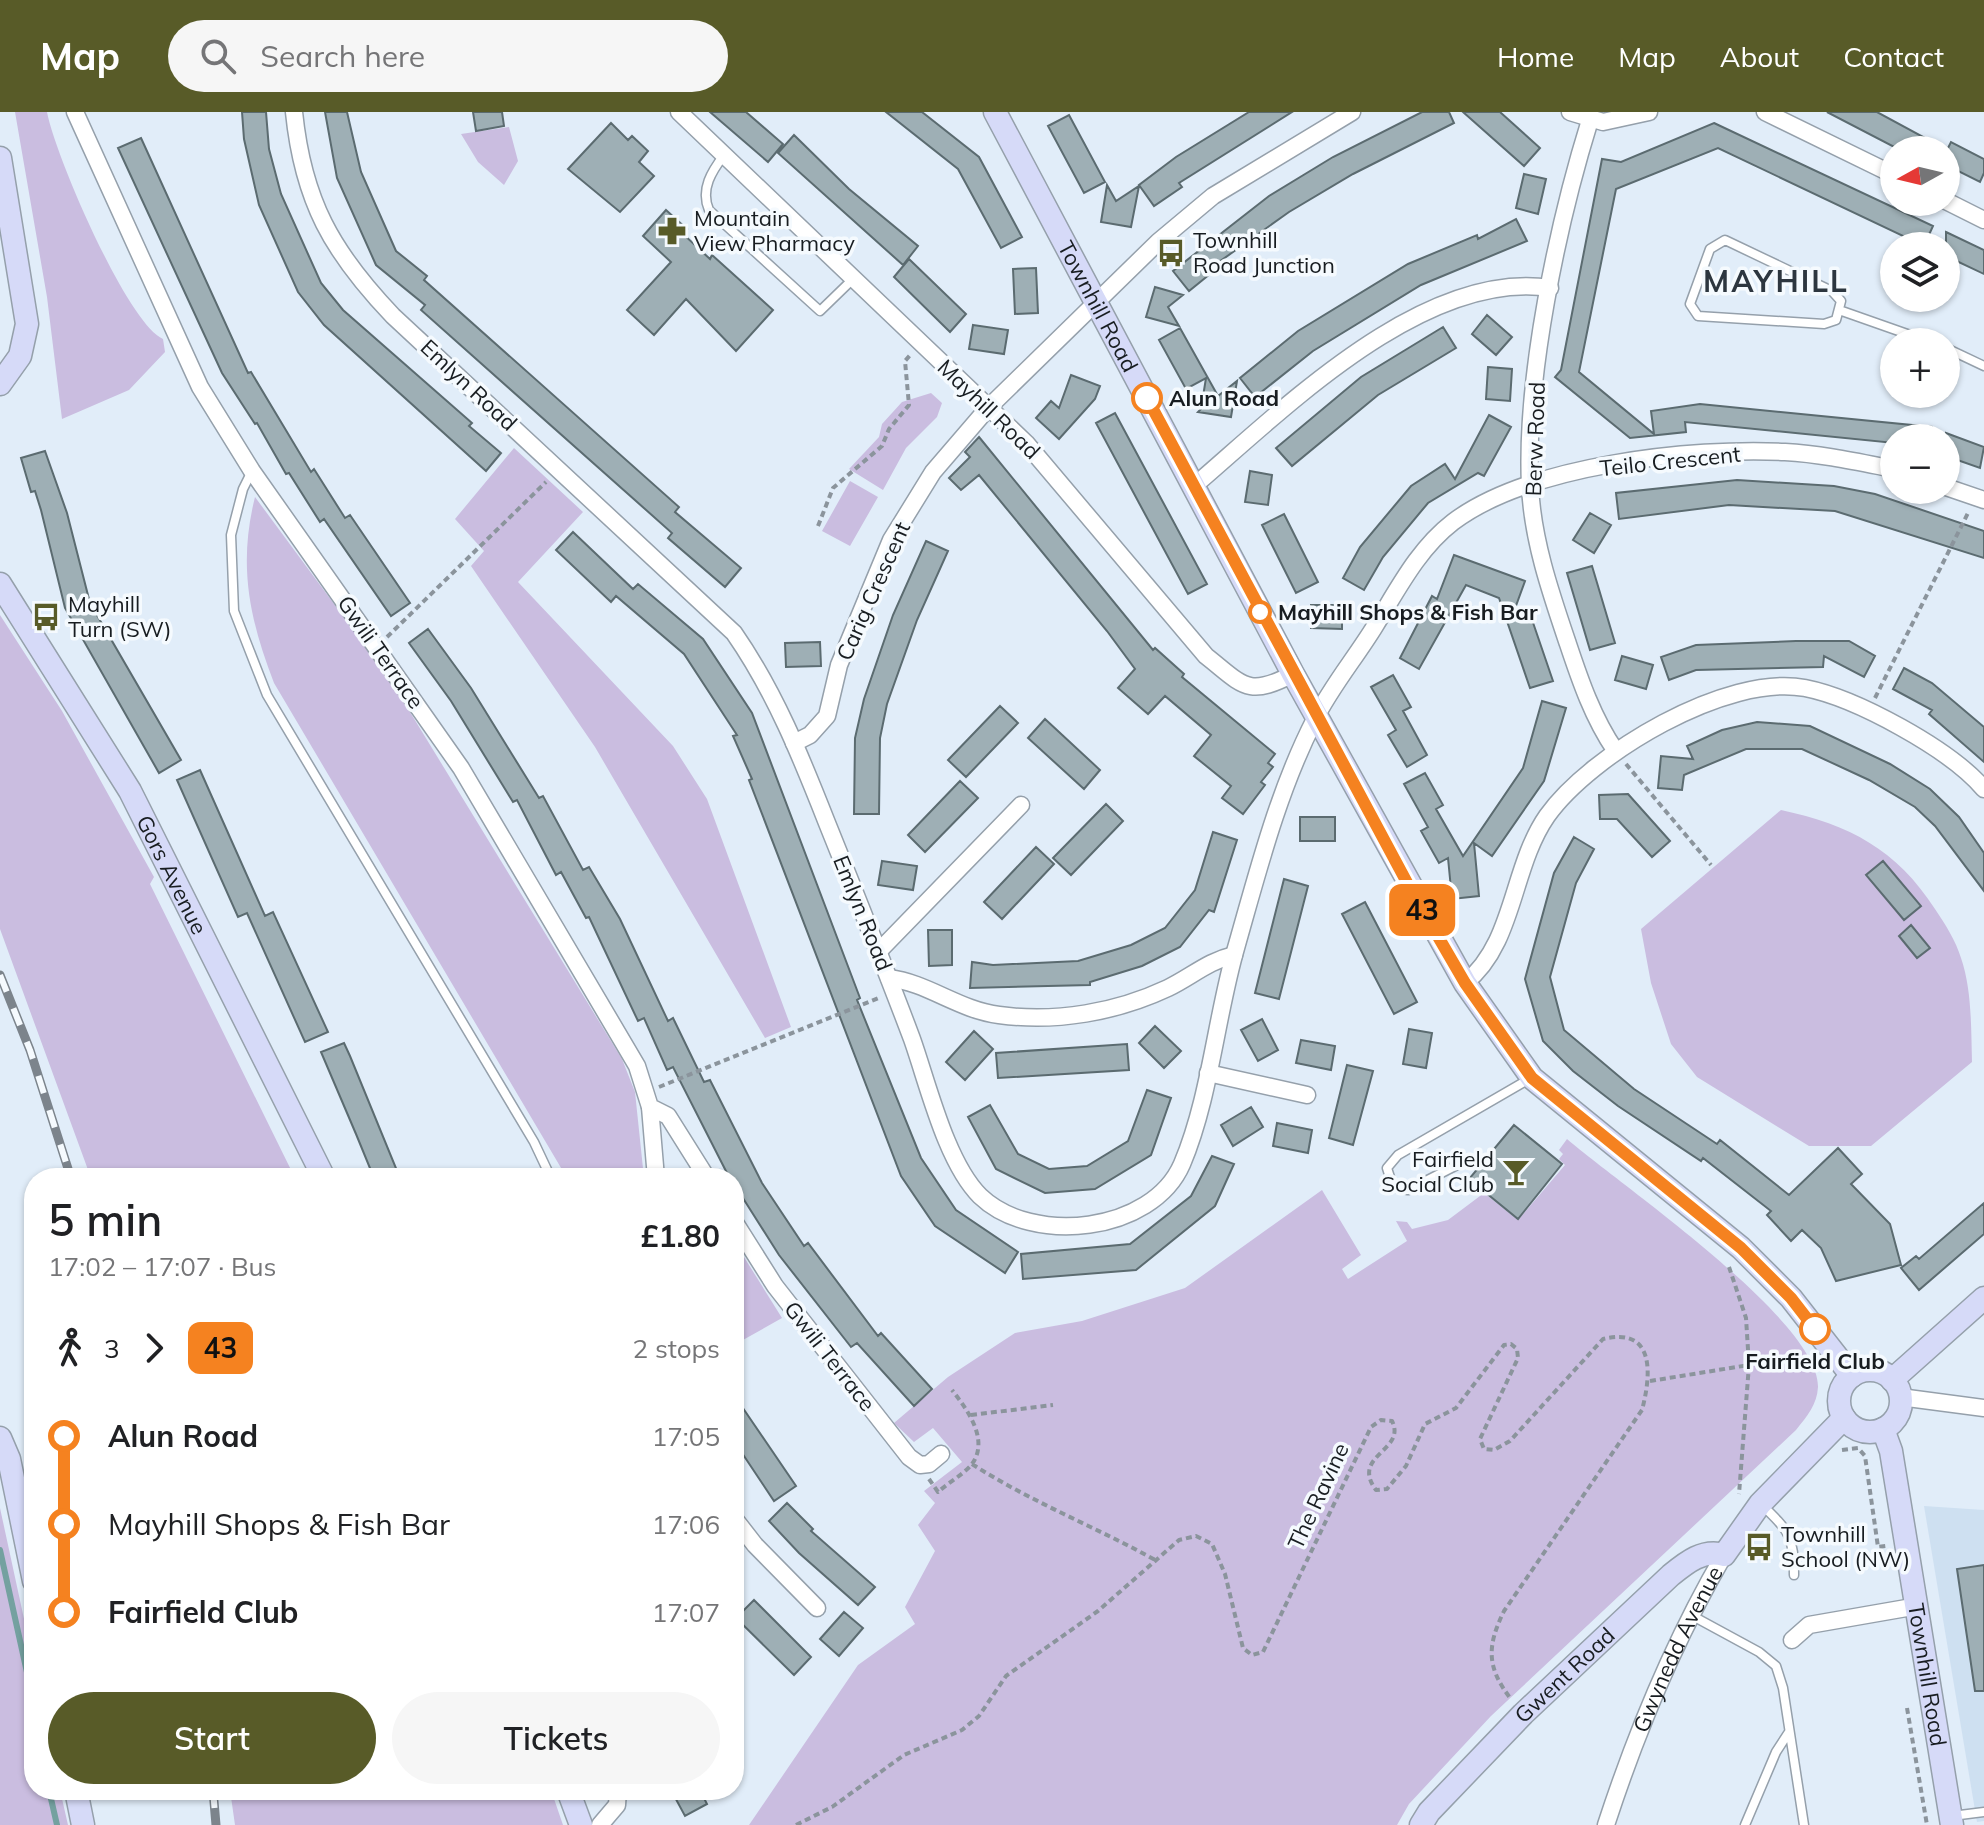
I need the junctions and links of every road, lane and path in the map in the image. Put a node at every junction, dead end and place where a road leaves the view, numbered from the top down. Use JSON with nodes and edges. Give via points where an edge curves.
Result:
{"nodes":[{"id":1,"x":75,"y":112,"type":"edge"},
{"id":2,"x":294,"y":112,"type":"edge"},
{"id":3,"x":679,"y":112,"type":"edge"},
{"id":4,"x":995,"y":112,"type":"edge"},
{"id":5,"x":1352,"y":112,"type":"edge"},
{"id":6,"x":1570,"y":112,"type":"edge"},
{"id":7,"x":1649,"y":112,"type":"edge"},
{"id":8,"x":1765,"y":112,"type":"edge"},
{"id":9,"x":1590,"y":120,"type":"junction"},
{"id":10,"x":724,"y":155,"type":"junction"},
{"id":11,"x":0,"y":158,"type":"edge"},
{"id":12,"x":1880,"y":168,"type":"edge"},
{"id":13,"x":1960,"y":208,"type":"edge"},
{"id":14,"x":1984,"y":220,"type":"edge"},
{"id":15,"x":853,"y":279,"type":"junction"},
{"id":16,"x":1550,"y":288,"type":"junction"},
{"id":17,"x":1097,"y":303,"type":"junction"},
{"id":18,"x":1839,"y":310,"type":"junction"},
{"id":19,"x":1890,"y":328,"type":"edge"},
{"id":20,"x":920,"y":342,"type":"junction"},
{"id":21,"x":1960,"y":355,"type":"edge"},
{"id":22,"x":1984,"y":366,"type":"edge"},
{"id":23,"x":0,"y":384,"type":"edge"},
{"id":24,"x":988,"y":408,"type":"junction"},
{"id":25,"x":1880,"y":466,"type":"edge"},
{"id":26,"x":559,"y":468,"type":"junction"},
{"id":27,"x":252,"y":471,"type":"junction"},
{"id":28,"x":1194,"y":486,"type":"junction"},
{"id":29,"x":1529,"y":486,"type":"junction"},
{"id":30,"x":1960,"y":492,"type":"edge"},
{"id":31,"x":1980,"y":498,"type":"edge"},
{"id":32,"x":818,"y":526,"type":"dead end"},
{"id":33,"x":0,"y":584,"type":"edge"},
{"id":34,"x":378,"y":645,"type":"junction"},
{"id":35,"x":1293,"y":674,"type":"junction"},
{"id":36,"x":1869,"y":711,"type":"junction"},
{"id":37,"x":1316,"y":716,"type":"junction"},
{"id":38,"x":794,"y":743,"type":"junction"},
{"id":39,"x":1615,"y":750,"type":"junction"},
{"id":40,"x":1984,"y":789,"type":"edge"},
{"id":41,"x":1021,"y":805,"type":"dead end"},
{"id":42,"x":1711,"y":865,"type":"dead end"},
{"id":43,"x":879,"y":951,"type":"junction"},
{"id":44,"x":1234,"y":955,"type":"junction"},
{"id":45,"x":1465,"y":983,"type":"junction"},
{"id":46,"x":892,"y":985,"type":"junction"},
{"id":47,"x":1208,"y":1073,"type":"junction"},
{"id":48,"x":1532,"y":1078,"type":"junction"},
{"id":49,"x":1307,"y":1095,"type":"dead end"},
{"id":50,"x":648,"y":1100,"type":"junction"},
{"id":51,"x":1467,"y":1160,"type":"dead end"},
{"id":52,"x":319,"y":1168,"type":"edge"},
{"id":53,"x":546,"y":1168,"type":"edge"},
{"id":54,"x":655,"y":1168,"type":"edge"},
{"id":55,"x":701,"y":1168,"type":"edge"},
{"id":56,"x":744,"y":1237,"type":"edge"},
{"id":57,"x":1727,"y":1260,"type":"dead end"},
{"id":58,"x":1984,"y":1298,"type":"edge"},
{"id":59,"x":1749,"y":1365,"type":"junction"},
{"id":60,"x":1852,"y":1376,"type":"junction"},
{"id":61,"x":1650,"y":1381,"type":"junction"},
{"id":62,"x":1896,"y":1388,"type":"junction"},
{"id":63,"x":1053,"y":1405,"type":"dead end"},
{"id":64,"x":1984,"y":1408,"type":"edge"},
{"id":65,"x":971,"y":1415,"type":"dead end"},
{"id":66,"x":1844,"y":1418,"type":"junction"},
{"id":67,"x":1883,"y":1429,"type":"junction"},
{"id":68,"x":0,"y":1438,"type":"edge"},
{"id":69,"x":1815,"y":1445,"type":"junction"},
{"id":70,"x":941,"y":1454,"type":"dead end"},
{"id":71,"x":972,"y":1464,"type":"dead end"},
{"id":72,"x":1739,"y":1494,"type":"dead end"},
{"id":73,"x":1760,"y":1504,"type":"junction"},
{"id":74,"x":744,"y":1531,"type":"edge"},
{"id":75,"x":24,"y":1532,"type":"edge"},
{"id":76,"x":1907,"y":1544,"type":"junction"},
{"id":77,"x":1724,"y":1555,"type":"junction"},
{"id":78,"x":1157,"y":1561,"type":"junction"},
{"id":79,"x":1794,"y":1575,"type":"dead end"},
{"id":80,"x":1918,"y":1606,"type":"junction"},
{"id":81,"x":817,"y":1608,"type":"dead end"},
{"id":82,"x":1689,"y":1614,"type":"junction"},
{"id":83,"x":1792,"y":1640,"type":"dead end"},
{"id":84,"x":1907,"y":1708,"type":"dead end"},
{"id":85,"x":1523,"y":1714,"type":"junction"},
{"id":86,"x":1789,"y":1732,"type":"junction"},
{"id":87,"x":78,"y":1800,"type":"edge"},
{"id":88,"x":572,"y":1800,"type":"edge"},
{"id":89,"x":617,"y":1800,"type":"edge"},
{"id":90,"x":1984,"y":1812,"type":"edge"},
{"id":91,"x":1952,"y":1821,"type":"edge"},
{"id":92,"x":83,"y":1825,"type":"edge"},
{"id":93,"x":581,"y":1825,"type":"edge"},
{"id":94,"x":600,"y":1825,"type":"edge"},
{"id":95,"x":796,"y":1825,"type":"edge"},
{"id":96,"x":1421,"y":1825,"type":"edge"},
{"id":97,"x":1606,"y":1825,"type":"edge"},
{"id":98,"x":1745,"y":1825,"type":"edge"},
{"id":99,"x":1804,"y":1825,"type":"edge"},
{"id":100,"x":1927,"y":1825,"type":"edge"}],
"edges":[{"from":1,"to":27,"type":"street","name":"Gwili Terrace","via":[[200,387]]},
{"from":2,"to":26,"type":"street","name":"Emlyn Road","via":[[307,186],[352,273]]},
{"from":3,"to":10,"type":"street","name":"Mayhill Road"},
{"from":4,"to":17,"type":"street","name":"Townhill Road"},
{"from":5,"to":17,"type":"street","name":"Carig Crescent","via":[[1213,196]]},
{"from":6,"to":9,"type":"street"},
{"from":7,"to":9,"type":"street","via":[[1615,122]]},
{"from":8,"to":12,"type":"street"},
{"from":9,"to":16,"type":"street","name":"Berw Road"},
{"from":10,"to":15,"type":"street","name":"Mayhill Road"},
{"from":10,"to":15,"type":"lane","via":[[710,174],[709,210],[820,311]]},
{"from":11,"to":23,"type":"street","via":[[27,324],[20,356]]},
{"from":13,"to":14,"type":"street"},
{"from":15,"to":20,"type":"street","name":"Mayhill Road"},
{"from":16,"to":28,"type":"street","via":[[1497,287],[1455,299],[1408,322],[1351,355]]},
{"from":16,"to":29,"type":"street","name":"Berw Road","via":[[1536,382]]},
{"from":17,"to":24,"type":"street","name":"Carig Crescent"},
{"from":17,"to":28,"type":"street","name":"Townhill Road"},
{"from":18,"to":18,"type":"lane","via":[[1836,320],[1824,324],[1707,320],[1690,304],[1710,249],[1725,240],[1832,291],[1841,301]]},
{"from":18,"to":19,"type":"lane"},
{"from":20,"to":24,"type":"street","name":"Mayhill Road"},
{"from":20,"to":32,"type":"path","via":[[905,361],[909,405],[882,446],[833,488]]},
{"from":21,"to":22,"type":"lane"},
{"from":24,"to":35,"type":"street","name":"Mayhill Road","via":[[1089,514],[1206,656],[1241,684],[1264,689]]},
{"from":24,"to":38,"type":"street","name":"Carig Crescent","via":[[933,472],[891,540],[839,665],[827,716]]},
{"from":25,"to":29,"type":"street","name":"Teilo Crescent","via":[[1783,451],[1679,455],[1596,467]]},
{"from":26,"to":34,"type":"path"},
{"from":26,"to":38,"type":"street","name":"Emlyn Road","via":[[734,633],[763,675]]},
{"from":27,"to":34,"type":"street","name":"Gwili Terrace"},
{"from":27,"to":53,"type":"lane","via":[[231,535],[234,611],[267,695]]},
{"from":28,"to":35,"type":"street","name":"Townhill Road"},
{"from":29,"to":37,"type":"street","name":"Teilo Crescent","via":[[1463,516],[1427,547]]},
{"from":29,"to":39,"type":"street","name":"Berw Road","via":[[1562,626],[1582,685]]},
{"from":30,"to":31,"type":"street"},
{"from":31,"to":36,"type":"path"},
{"from":33,"to":52,"type":"street","name":"Gors Avenue","via":[[130,791]]},
{"from":34,"to":50,"type":"street","name":"Gwili Terrace","via":[[461,768],[637,1066]]},
{"from":35,"to":37,"type":"street","name":"Townhill Road"},
{"from":36,"to":39,"type":"street","via":[[1805,688],[1765,688],[1696,707]]},
{"from":36,"to":40,"type":"street","via":[[1918,737]]},
{"from":37,"to":44,"type":"street","name":"Emlyn Road","via":[[1282,793]]},
{"from":37,"to":45,"type":"street","name":"Townhill Road"},
{"from":38,"to":43,"type":"street","name":"Emlyn Road"},
{"from":39,"to":42,"type":"path"},
{"from":39,"to":45,"type":"street","via":[[1547,816],[1527,850],[1494,954]]},
{"from":41,"to":43,"type":"street"},
{"from":43,"to":46,"type":"street","name":"Emlyn Road"},
{"from":44,"to":46,"type":"street","via":[[1216,959],[1172,987],[1128,1005],[1059,1017],[998,1015],[955,1004],[913,981]]},
{"from":44,"to":47,"type":"street","name":"Emlyn Road"},
{"from":45,"to":48,"type":"street","name":"Townhill Road"},
{"from":46,"to":47,"type":"street","name":"Emlyn Road","via":[[956,1158],[980,1195],[1031,1225],[1069,1229],[1102,1222],[1134,1210],[1162,1190],[1181,1167]]},
{"from":46,"to":50,"type":"path"},
{"from":47,"to":49,"type":"street"},
{"from":48,"to":51,"type":"lane","via":[[1398,1155],[1387,1168],[1393,1187],[1408,1190]]},
{"from":48,"to":60,"type":"street","name":"Townhill Road","via":[[1741,1248],[1791,1298]]},
{"from":50,"to":54,"type":"street"},
{"from":50,"to":55,"type":"street","name":"Gwili Terrace","via":[[668,1116]]},
{"from":56,"to":70,"type":"street","name":"Gwili Terrace","via":[[775,1286],[909,1457],[920,1465]]},
{"from":57,"to":59,"type":"path","via":[[1746,1318]]},
{"from":58,"to":62,"type":"street"},
{"from":59,"to":61,"type":"path"},
{"from":59,"to":72,"type":"path"},
{"from":60,"to":62,"type":"street","via":[[1874,1371]]},
{"from":60,"to":66,"type":"street","via":[[1839,1395]]},
{"from":61,"to":78,"type":"path","name":"The Ravine","via":[[1646,1355],[1635,1340],[1603,1339],[1510,1441],[1484,1449],[1480,1439],[1518,1358],[1517,1349],[1504,1345],[1456,1408],[1425,1424],[1406,1466],[1387,1489],[1376,1490],[1368,1479],[1369,1467],[1396,1429],[1392,1421],[1381,1420],[1371,1427],[1263,1652],[1252,1655],[1243,1648],[1212,1544],[1196,1536],[1179,1540]]},
{"from":61,"to":85,"type":"path","via":[[1642,1410],[1504,1611],[1491,1638],[1492,1666]]},
{"from":62,"to":64,"type":"street"},
{"from":62,"to":67,"type":"street","via":[[1897,1417]]},
{"from":63,"to":65,"type":"path"},
{"from":66,"to":67,"type":"street","via":[[1861,1431]]},
{"from":66,"to":69,"type":"street","name":"Gwynedd Avenue"},
{"from":67,"to":76,"type":"street","name":"Townhill Road"},
{"from":68,"to":75,"type":"street"},
{"from":69,"to":73,"type":"street","name":"Gwynedd Avenue"},
{"from":69,"to":76,"type":"path","via":[[1828,1459],[1845,1448],[1858,1448],[1865,1456],[1878,1547]]},
{"from":71,"to":78,"type":"path","via":[[1017,1493]]},
{"from":73,"to":77,"type":"street","name":"Gwynedd Avenue"},
{"from":73,"to":79,"type":"lane","via":[[1789,1531]]},
{"from":74,"to":81,"type":"street"},
{"from":76,"to":80,"type":"street","name":"Townhill Road"},
{"from":77,"to":82,"type":"street","name":"Gwynedd Avenue"},
{"from":77,"to":85,"type":"street","name":"Gwent Road","via":[[1691,1558]]},
{"from":78,"to":95,"type":"path","name":"The Ravine","via":[[1098,1611],[1006,1676],[979,1716],[962,1730],[904,1755],[832,1807]]},
{"from":80,"to":83,"type":"street","via":[[1809,1625]]},
{"from":80,"to":91,"type":"street","name":"Townhill Road"},
{"from":82,"to":86,"type":"lane","via":[[1776,1666]]},
{"from":82,"to":97,"type":"street","name":"Gwynedd Avenue","via":[[1652,1696]]},
{"from":84,"to":100,"type":"path"},
{"from":85,"to":96,"type":"street","name":"Gwent Road"},
{"from":86,"to":98,"type":"lane"},
{"from":86,"to":99,"type":"lane"},
{"from":87,"to":92,"type":"street"},
{"from":88,"to":93,"type":"street"},
{"from":89,"to":94,"type":"street"},
{"from":90,"to":91,"type":"lane"}]}
